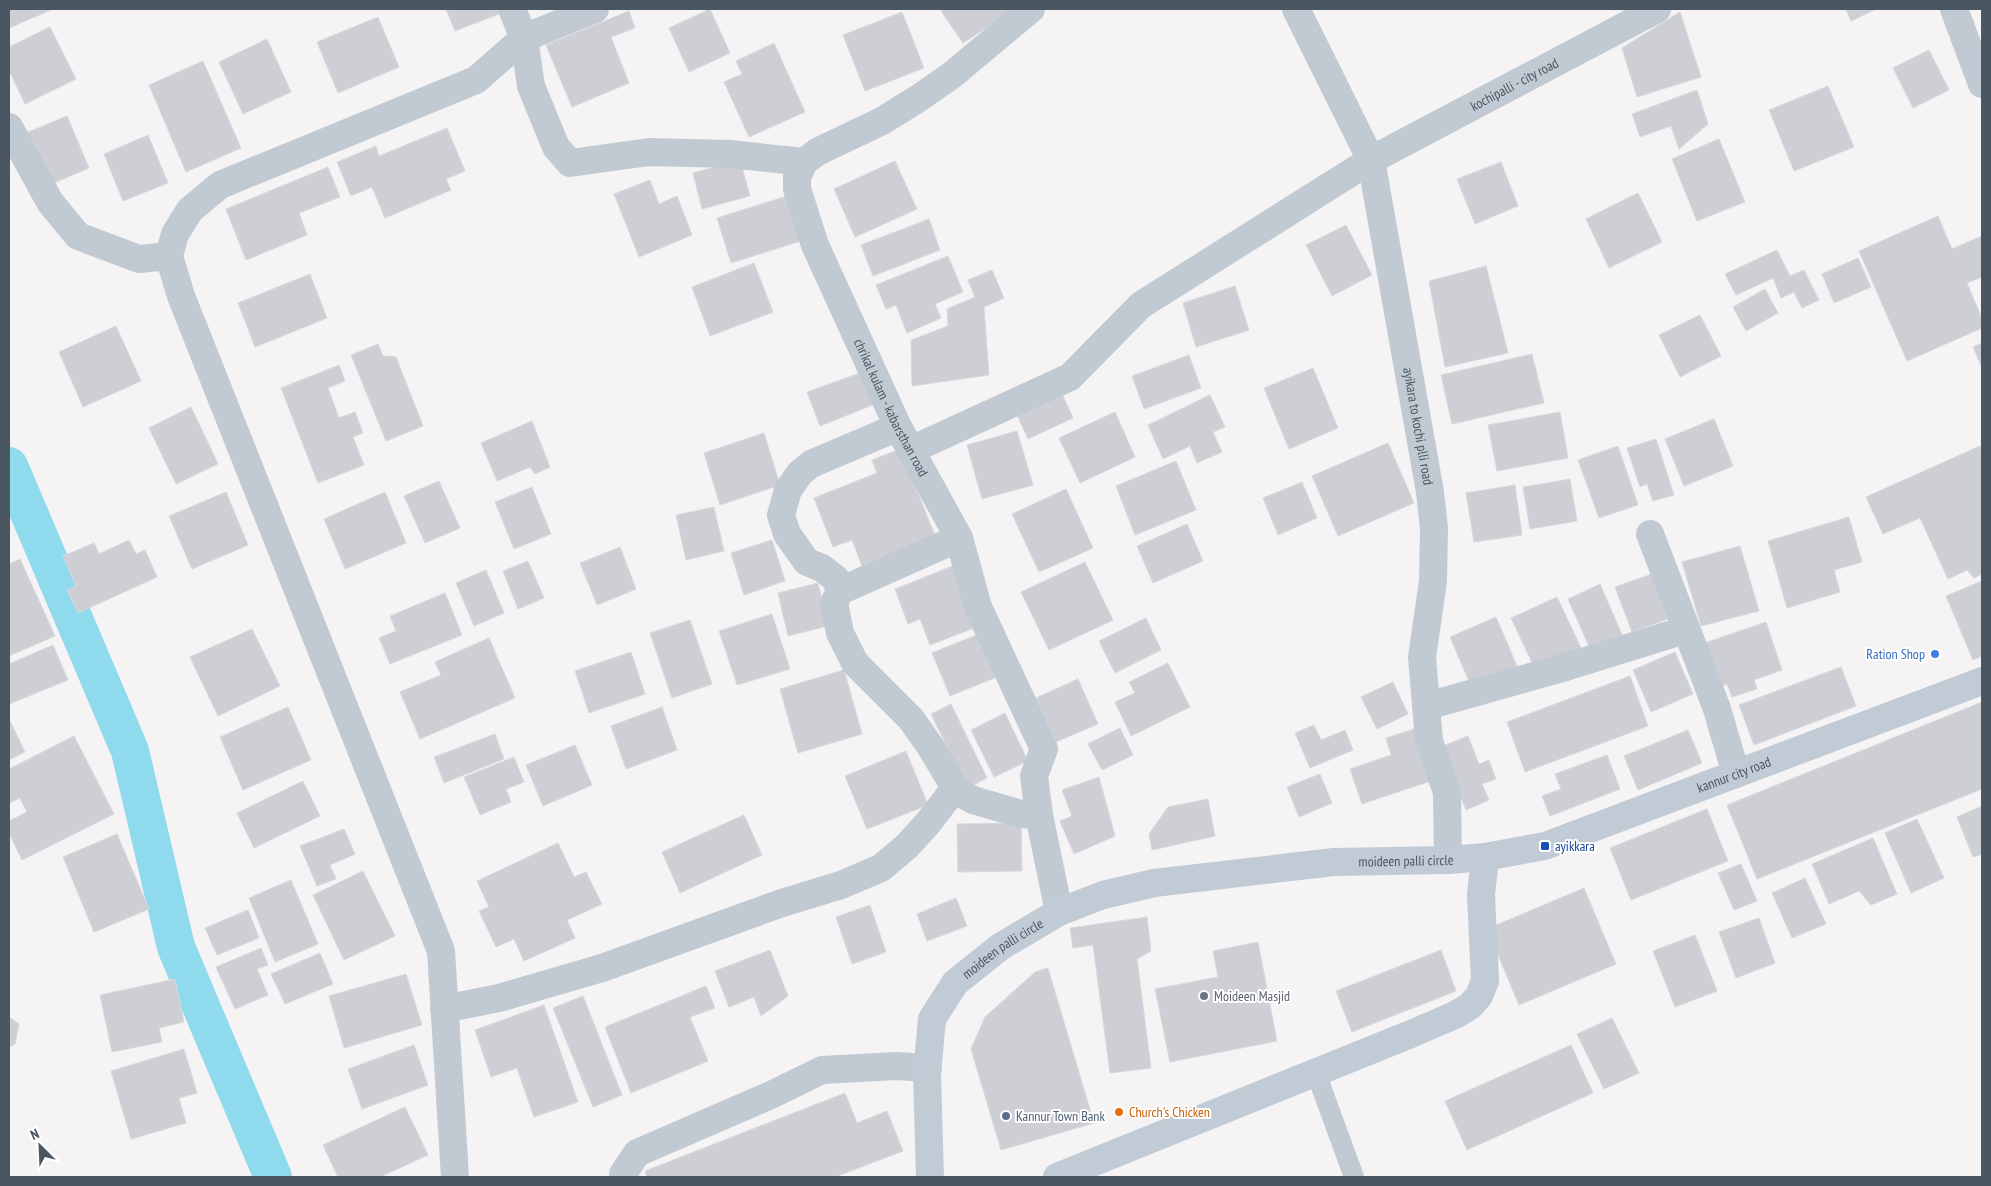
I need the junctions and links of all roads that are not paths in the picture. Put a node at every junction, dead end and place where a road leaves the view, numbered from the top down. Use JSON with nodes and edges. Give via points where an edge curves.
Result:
{"nodes":[{"id":1,"x":512,"y":9,"type":"edge"},
{"id":2,"x":595,"y":9,"type":"edge"},
{"id":3,"x":1030,"y":9,"type":"edge"},
{"id":4,"x":1296,"y":9,"type":"edge"},
{"id":5,"x":1658,"y":9,"type":"edge"},
{"id":6,"x":1954,"y":9,"type":"edge"},
{"id":7,"x":524,"y":38,"type":"junction"},
{"id":8,"x":1982,"y":84,"type":"edge"},
{"id":9,"x":9,"y":127,"type":"edge"},
{"id":10,"x":1371,"y":160,"type":"junction"},
{"id":11,"x":804,"y":162,"type":"junction"},
{"id":12,"x":169,"y":256,"type":"junction"},
{"id":13,"x":904,"y":438,"type":"junction"},
{"id":14,"x":1650,"y":534,"type":"dead end"},
{"id":15,"x":959,"y":538,"type":"junction"},
{"id":16,"x":840,"y":590,"type":"junction"},
{"id":17,"x":1686,"y":630,"type":"junction"},
{"id":18,"x":1982,"y":681,"type":"edge"},
{"id":19,"x":1427,"y":706,"type":"junction"},
{"id":20,"x":1736,"y":774,"type":"junction"},
{"id":21,"x":955,"y":788,"type":"junction"},
{"id":22,"x":1039,"y":815,"type":"junction"},
{"id":23,"x":1484,"y":857,"type":"junction"},
{"id":24,"x":1448,"y":860,"type":"junction"},
{"id":25,"x":1059,"y":912,"type":"junction"},
{"id":26,"x":444,"y":1008,"type":"junction"},
{"id":27,"x":928,"y":1068,"type":"junction"},
{"id":28,"x":1316,"y":1073,"type":"junction"},
{"id":29,"x":455,"y":1177,"type":"edge"},
{"id":30,"x":623,"y":1177,"type":"edge"},
{"id":31,"x":930,"y":1177,"type":"edge"},
{"id":32,"x":1057,"y":1177,"type":"edge"},
{"id":33,"x":1354,"y":1177,"type":"edge"}],
"edges":[{"from":1,"to":7,"type":"street"},
{"from":2,"to":7,"type":"street"},
{"from":3,"to":11,"type":"street","via":[[919,98]]},
{"from":4,"to":10,"type":"street","name":"ayikara to kochi plli road"},
{"from":5,"to":10,"type":"street","name":"kochipalli - city road"},
{"from":6,"to":8,"type":"street"},
{"from":7,"to":11,"type":"street","via":[[531,86],[556,147],[570,163],[650,152],[730,154]]},
{"from":7,"to":12,"type":"street","via":[[476,80],[220,185],[190,210],[175,234]]},
{"from":9,"to":12,"type":"street","via":[[50,202],[78,236],[138,259]]},
{"from":10,"to":13,"type":"street","name":"kochipalli - city road","via":[[1141,305],[1070,377]]},
{"from":10,"to":19,"type":"street","name":"ayikara to kochi plli road","via":[[1434,528],[1433,581],[1422,657]]},
{"from":11,"to":13,"type":"street","name":"chrikal kulam - kabarsthan road","via":[[797,177],[797,190],[815,245]]},
{"from":12,"to":26,"type":"street","via":[[181,296],[441,951]]},
{"from":13,"to":15,"type":"street","name":"chrikal kulam - kabarsthan road"},
{"from":13,"to":16,"type":"street","name":"kochipalli - city road","via":[[811,464],[788,490],[781,515],[787,534],[808,562],[836,579]]},
{"from":14,"to":17,"type":"street"},
{"from":15,"to":16,"type":"street"},
{"from":15,"to":22,"type":"street","name":"chrikal kulam - kabarsthan road","via":[[978,607],[1044,749],[1034,776]]},
{"from":16,"to":21,"type":"street","via":[[834,603],[840,633],[855,663],[910,719]]},
{"from":17,"to":19,"type":"street"},
{"from":17,"to":20,"type":"street","via":[[1717,710]]},
{"from":18,"to":20,"type":"main road","name":"kannur city road"},
{"from":19,"to":24,"type":"street","name":"ayikara to kochi plli road","via":[[1429,741],[1447,792]]},
{"from":20,"to":23,"type":"main road","name":"kannur city road","via":[[1545,846]]},
{"from":21,"to":22,"type":"street","via":[[973,800],[1022,814]]},
{"from":21,"to":26,"type":"street","via":[[907,846],[881,868],[841,885],[602,968],[499,998]]},
{"from":22,"to":25,"type":"street","name":"chrikal kulam - kabarsthan road"},
{"from":23,"to":24,"type":"main road","name":"moideen palli circle"},
{"from":23,"to":28,"type":"main road","via":[[1481,895],[1485,981],[1479,996],[1455,1015]]},
{"from":24,"to":25,"type":"main road","name":"moideen palli circle","via":[[1334,862],[1154,883],[1103,895]]},
{"from":25,"to":27,"type":"main road","name":"moideen palli circle","via":[[1000,947],[955,983],[932,1019]]},
{"from":26,"to":29,"type":"street"},
{"from":27,"to":30,"type":"street","via":[[896,1066],[822,1070],[637,1153]]},
{"from":27,"to":31,"type":"main road","name":"moideen palli circle"},
{"from":28,"to":32,"type":"main road"},
{"from":28,"to":33,"type":"lane"}]}
